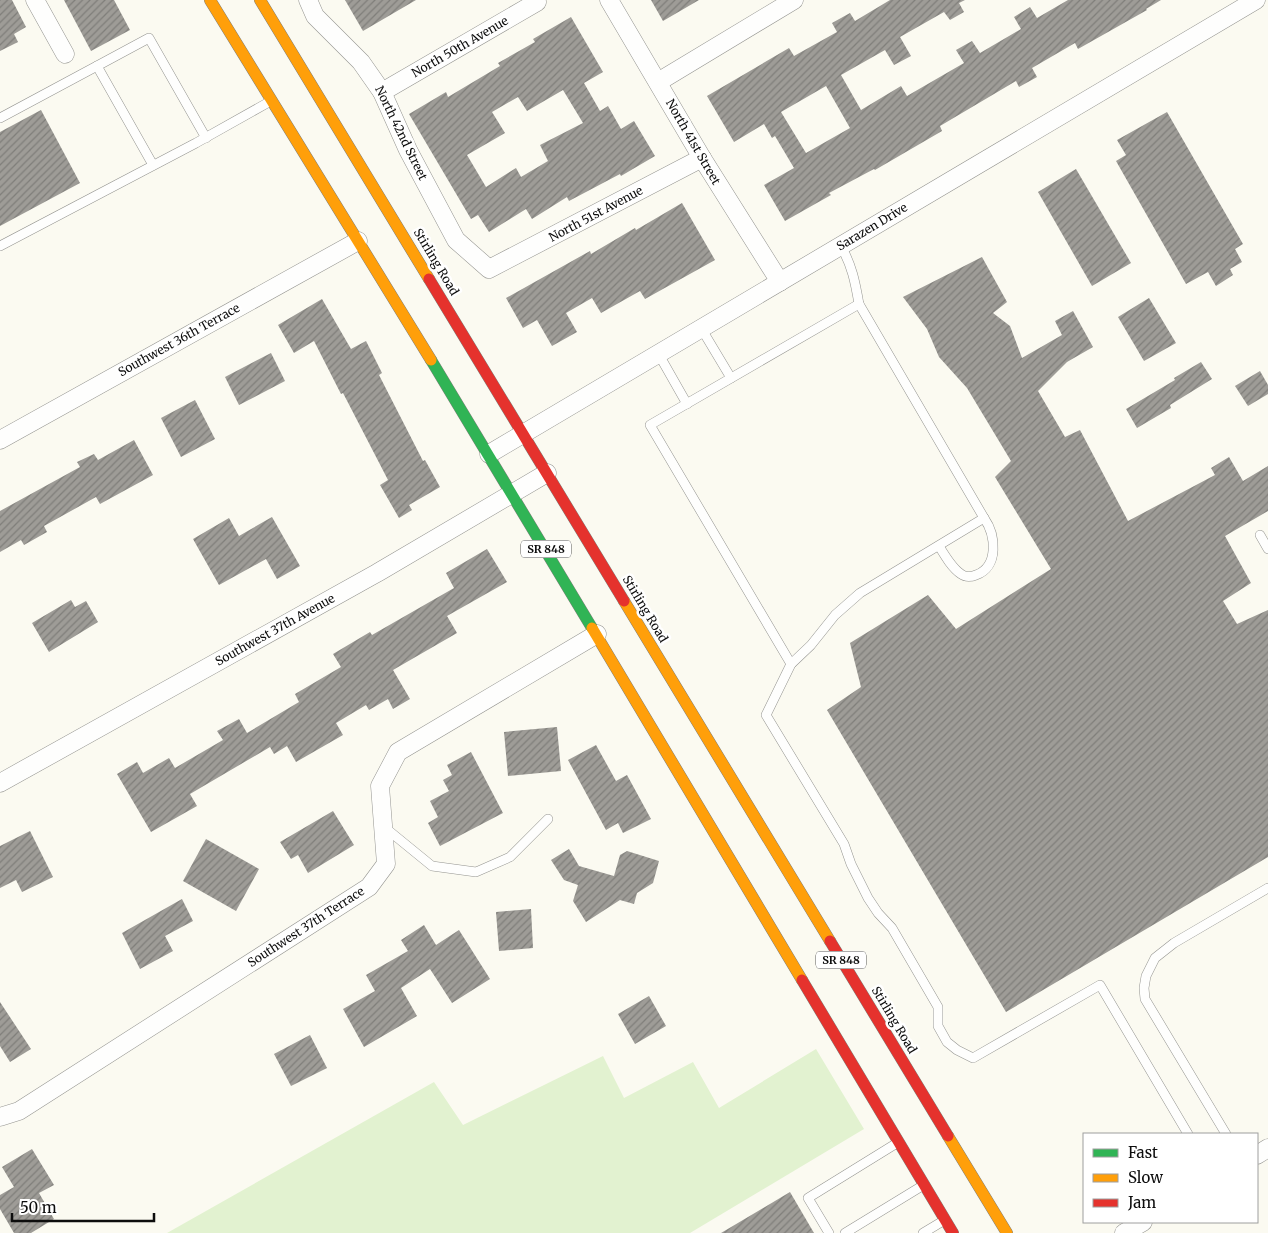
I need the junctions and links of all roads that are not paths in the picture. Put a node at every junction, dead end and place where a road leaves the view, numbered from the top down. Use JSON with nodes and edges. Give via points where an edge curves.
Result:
{"nodes":[{"id":1,"x":35,"y":0,"type":"edge"},
{"id":2,"x":210,"y":0,"type":"edge"},
{"id":3,"x":260,"y":0,"type":"edge"},
{"id":4,"x":308,"y":0,"type":"edge"},
{"id":5,"x":609,"y":0,"type":"edge"},
{"id":6,"x":794,"y":0,"type":"edge"},
{"id":7,"x":1256,"y":0,"type":"edge"},
{"id":8,"x":537,"y":2,"type":"dead end"},
{"id":9,"x":65,"y":54,"type":"dead end"},
{"id":10,"x":97,"y":66,"type":"junction"},
{"id":11,"x":658,"y":82,"type":"junction"},
{"id":12,"x":382,"y":92,"type":"junction"},
{"id":13,"x":272,"y":101,"type":"junction"},
{"id":14,"x":0,"y":118,"type":"edge"},
{"id":15,"x":206,"y":138,"type":"junction"},
{"id":16,"x":702,"y":158,"type":"junction"},
{"id":17,"x":153,"y":165,"type":"junction"},
{"id":18,"x":358,"y":241,"type":"junction"},
{"id":19,"x":0,"y":246,"type":"edge"},
{"id":20,"x":841,"y":246,"type":"junction"},
{"id":21,"x":489,"y":269,"type":"joint"},
{"id":22,"x":780,"y":282,"type":"junction"},
{"id":23,"x":859,"y":304,"type":"junction"},
{"id":24,"x":702,"y":328,"type":"junction"},
{"id":25,"x":658,"y":353,"type":"junction"},
{"id":26,"x":731,"y":378,"type":"junction"},
{"id":27,"x":687,"y":404,"type":"junction"},
{"id":28,"x":524,"y":434,"type":"junction"},
{"id":29,"x":0,"y":440,"type":"edge"},
{"id":30,"x":489,"y":454,"type":"junction"},
{"id":31,"x":547,"y":474,"type":"junction"},
{"id":32,"x":513,"y":494,"type":"junction"},
{"id":33,"x":984,"y":518,"type":"junction"},
{"id":34,"x":1260,"y":535,"type":"dead end"},
{"id":35,"x":939,"y":546,"type":"junction"},
{"id":36,"x":1268,"y":548,"type":"edge"},
{"id":37,"x":597,"y":634,"type":"junction"},
{"id":38,"x":791,"y":664,"type":"junction"},
{"id":39,"x":0,"y":783,"type":"edge"},
{"id":40,"x":548,"y":819,"type":"dead end"},
{"id":41,"x":383,"y":826,"type":"junction"},
{"id":42,"x":1268,"y":888,"type":"edge"},
{"id":43,"x":0,"y":1117,"type":"edge"},
{"id":44,"x":1187,"y":1133,"type":"edge"},
{"id":45,"x":1225,"y":1133,"type":"edge"},
{"id":46,"x":899,"y":1142,"type":"junction"},
{"id":47,"x":924,"y":1185,"type":"junction"},
{"id":48,"x":945,"y":1220,"type":"junction"},
{"id":49,"x":1141,"y":1223,"type":"edge"},
{"id":50,"x":830,"y":1233,"type":"edge"},
{"id":51,"x":845,"y":1233,"type":"edge"},
{"id":52,"x":923,"y":1233,"type":"edge"},
{"id":53,"x":953,"y":1233,"type":"edge"},
{"id":54,"x":1007,"y":1233,"type":"edge"},
{"id":55,"x":1124,"y":1233,"type":"edge"}],
"edges":[{"from":1,"to":9,"type":"street"},
{"from":2,"to":13,"type":"main road","number":"SR 848"},
{"from":3,"to":28,"type":"main road","name":"Stirling Road","number":"SR 848"},
{"from":4,"to":12,"type":"street","name":"North 42nd Street","via":[[315,16],[361,62]]},
{"from":5,"to":11,"type":"street","name":"North 41st Street"},
{"from":6,"to":11,"type":"street"},
{"from":7,"to":20,"type":"street","name":"Sarazen Drive"},
{"from":8,"to":12,"type":"street","name":"North 50th Avenue"},
{"from":10,"to":14,"type":"lane"},
{"from":10,"to":15,"type":"lane","via":[[149,38]]},
{"from":10,"to":17,"type":"lane"},
{"from":11,"to":16,"type":"street","name":"North 41st Street"},
{"from":12,"to":21,"type":"street","name":"North 42nd Street","via":[[408,150],[456,240]]},
{"from":13,"to":15,"type":"lane"},
{"from":13,"to":18,"type":"main road","number":"SR 848"},
{"from":15,"to":17,"type":"lane"},
{"from":16,"to":21,"type":"street","name":"North 51st Avenue"},
{"from":16,"to":22,"type":"street","name":"North 41st Street"},
{"from":17,"to":19,"type":"lane"},
{"from":18,"to":29,"type":"street","name":"Southwest 36th Terrace"},
{"from":18,"to":30,"type":"main road","number":"SR 848"},
{"from":20,"to":22,"type":"street","name":"Sarazen Drive"},
{"from":20,"to":23,"type":"lane","via":[[853,270]]},
{"from":22,"to":24,"type":"street","name":"Sarazen Drive"},
{"from":23,"to":26,"type":"lane"},
{"from":23,"to":33,"type":"lane"},
{"from":24,"to":25,"type":"street","name":"Sarazen Drive"},
{"from":24,"to":26,"type":"lane"},
{"from":25,"to":27,"type":"lane"},
{"from":25,"to":28,"type":"street","name":"Sarazen Drive"},
{"from":26,"to":27,"type":"lane"},
{"from":27,"to":38,"type":"lane","via":[[650,426]]},
{"from":28,"to":30,"type":"street","name":"Sarazen Drive"},
{"from":28,"to":31,"type":"main road","name":"Stirling Road","number":"SR 848"},
{"from":30,"to":32,"type":"main road","number":"SR 848"},
{"from":31,"to":32,"type":"street","name":"Southwest 37th Avenue"},
{"from":31,"to":54,"type":"main road","name":"Stirling Road","number":"SR 848"},
{"from":32,"to":37,"type":"main road","number":"SR 848"},
{"from":32,"to":39,"type":"street","name":"Southwest 37th Avenue"},
{"from":33,"to":35,"type":"lane"},
{"from":33,"to":35,"type":"lane","via":[[994,538],[990,563],[982,573],[971,577],[962,575]]},
{"from":34,"to":36,"type":"lane"},
{"from":35,"to":38,"type":"lane","via":[[860,593],[835,615]]},
{"from":37,"to":41,"type":"street","name":"Southwest 37th Terrace","via":[[398,752],[380,786]]},
{"from":37,"to":46,"type":"main road","number":"SR 848"},
{"from":38,"to":44,"type":"lane","via":[[766,715],[844,844],[868,898],[892,928],[938,1007],[938,1026],[947,1042],[974,1058],[1100,985]]},
{"from":40,"to":41,"type":"lane","via":[[510,857],[476,872],[432,866]]},
{"from":41,"to":43,"type":"street","name":"Southwest 37th Terrace","via":[[386,864],[369,887],[19,1111]]},
{"from":42,"to":45,"type":"lane","via":[[1174,943],[1155,958],[1146,976],[1146,999],[1154,1016]]},
{"from":46,"to":47,"type":"main road","number":"SR 848"},
{"from":46,"to":50,"type":"lane","via":[[808,1198]]},
{"from":47,"to":48,"type":"main road","number":"SR 848"},
{"from":47,"to":51,"type":"lane"},
{"from":48,"to":52,"type":"lane"},
{"from":48,"to":53,"type":"main road","number":"SR 848"},
{"from":49,"to":55,"type":"street"}]}
